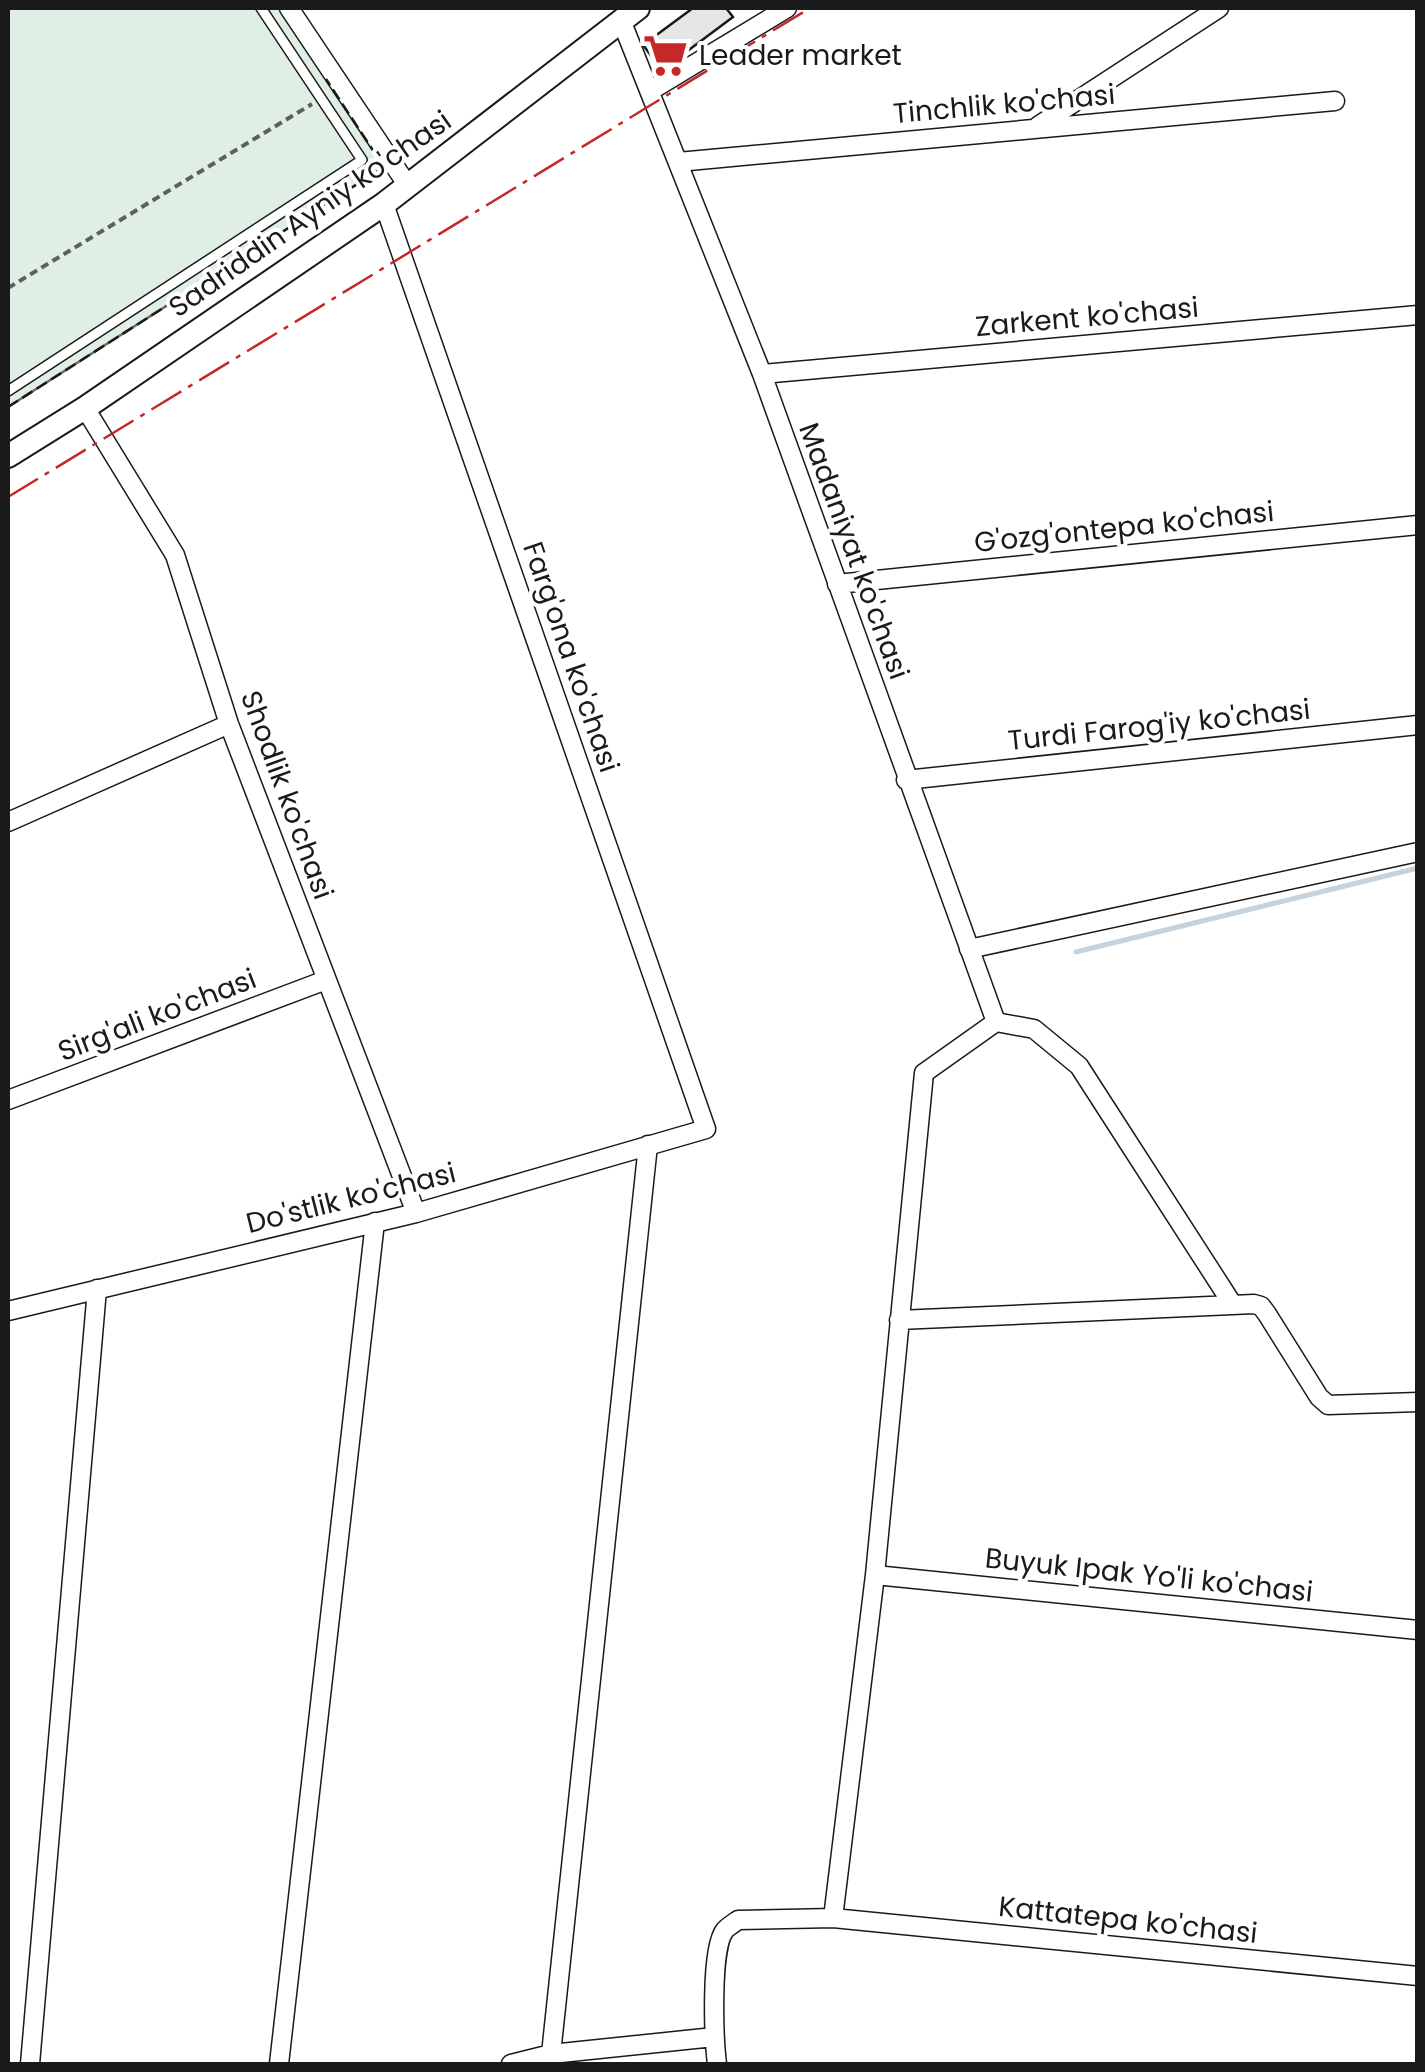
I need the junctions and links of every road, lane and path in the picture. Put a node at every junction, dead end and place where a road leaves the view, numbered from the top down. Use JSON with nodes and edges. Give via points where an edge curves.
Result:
{"nodes":[{"id":1,"x":261,"y":8,"type":"edge"},
{"id":2,"x":289,"y":8,"type":"edge"},
{"id":3,"x":787,"y":8,"type":"edge"},
{"id":4,"x":1219,"y":8,"type":"edge"},
{"id":5,"x":630,"y":14,"type":"edge"},
{"id":6,"x":650,"y":91,"type":"junction"},
{"id":7,"x":321,"y":99,"type":"junction"},
{"id":8,"x":1335,"y":101,"type":"dead end"},
{"id":9,"x":1033,"y":129,"type":"junction"},
{"id":10,"x":678,"y":162,"type":"junction"},
{"id":11,"x":408,"y":186,"type":"junction"},
{"id":12,"x":384,"y":204,"type":"junction"},
{"id":13,"x":8,"y":288,"type":"edge"},
{"id":14,"x":1418,"y":315,"type":"edge"},
{"id":15,"x":762,"y":374,"type":"junction"},
{"id":16,"x":8,"y":391,"type":"edge"},
{"id":17,"x":85,"y":408,"type":"junction"},
{"id":18,"x":8,"y":456,"type":"edge"},
{"id":19,"x":1418,"y":525,"type":"edge"},
{"id":20,"x":837,"y":584,"type":"junction"},
{"id":21,"x":230,"y":724,"type":"junction"},
{"id":22,"x":1418,"y":724,"type":"edge"},
{"id":23,"x":906,"y":780,"type":"junction"},
{"id":24,"x":8,"y":822,"type":"edge"},
{"id":25,"x":1418,"y":852,"type":"edge"},
{"id":26,"x":968,"y":949,"type":"junction"},
{"id":27,"x":326,"y":980,"type":"junction"},
{"id":28,"x":996,"y":1022,"type":"junction"},
{"id":29,"x":8,"y":1100,"type":"edge"},
{"id":30,"x":706,"y":1128,"type":"joint"},
{"id":31,"x":648,"y":1144,"type":"junction"},
{"id":32,"x":416,"y":1213,"type":"junction"},
{"id":33,"x":376,"y":1222,"type":"junction"},
{"id":34,"x":96,"y":1289,"type":"junction"},
{"id":35,"x":1232,"y":1305,"type":"junction"},
{"id":36,"x":8,"y":1311,"type":"edge"},
{"id":37,"x":899,"y":1320,"type":"junction"},
{"id":38,"x":1418,"y":1402,"type":"edge"},
{"id":39,"x":875,"y":1575,"type":"junction"},
{"id":40,"x":1418,"y":1630,"type":"edge"},
{"id":41,"x":832,"y":1918,"type":"junction"},
{"id":42,"x":1418,"y":1976,"type":"edge"},
{"id":43,"x":714,"y":2037,"type":"junction"},
{"id":44,"x":551,"y":2054,"type":"junction"},
{"id":45,"x":30,"y":2064,"type":"edge"},
{"id":46,"x":279,"y":2064,"type":"edge"},
{"id":47,"x":510,"y":2064,"type":"edge"},
{"id":48,"x":717,"y":2064,"type":"edge"}],
"edges":[{"from":1,"to":7,"type":"lane"},
{"from":2,"to":11,"type":"street"},
{"from":3,"to":6,"type":"street"},
{"from":4,"to":9,"type":"street"},
{"from":5,"to":6,"type":"street","name":"Madaniyat ko'chasi"},
{"from":5,"to":11,"type":"street","name":"Sadriddin Ayniy ko'chasi"},
{"from":6,"to":10,"type":"street","name":"Madaniyat ko'chasi"},
{"from":7,"to":13,"type":"path"},
{"from":7,"to":16,"type":"lane","via":[[362,160]]},
{"from":8,"to":9,"type":"street","name":"Tinchlik ko'chasi"},
{"from":9,"to":10,"type":"street","name":"Tinchlik ko'chasi"},
{"from":10,"to":15,"type":"street","name":"Madaniyat ko'chasi"},
{"from":11,"to":12,"type":"street","name":"Sadriddin Ayniy ko'chasi"},
{"from":12,"to":17,"type":"street","name":"Sadriddin Ayniy ko'chasi"},
{"from":12,"to":30,"type":"street","name":"Farg'ona ko'chasi"},
{"from":14,"to":15,"type":"street","name":"Zarkent ko'chasi"},
{"from":15,"to":20,"type":"street","name":"Madaniyat ko'chasi"},
{"from":17,"to":18,"type":"street","name":"Sadriddin Ayniy ko'chasi"},
{"from":17,"to":21,"type":"street","name":"Shodlik ko'chasi","via":[[175,555]]},
{"from":19,"to":20,"type":"street","name":"G'ozg'ontepa ko'chasi"},
{"from":20,"to":23,"type":"street","name":"Madaniyat ko'chasi"},
{"from":21,"to":24,"type":"street"},
{"from":21,"to":27,"type":"street","name":"Shodlik ko'chasi"},
{"from":22,"to":23,"type":"street","name":"Turdi Farog'iy ko'chasi"},
{"from":23,"to":26,"type":"street","name":"Madaniyat ko'chasi"},
{"from":25,"to":26,"type":"street"},
{"from":26,"to":28,"type":"street","name":"Madaniyat ko'chasi"},
{"from":27,"to":29,"type":"street","name":"Sirg'ali ko'chasi"},
{"from":27,"to":32,"type":"street","name":"Shodlik ko'chasi"},
{"from":28,"to":35,"type":"street","via":[[1034,1029],[1079,1066]]},
{"from":28,"to":37,"type":"street","via":[[924,1072]]},
{"from":30,"to":31,"type":"street","name":"Do'stlik ko'chasi"},
{"from":31,"to":32,"type":"street","name":"Do'stlik ko'chasi"},
{"from":31,"to":44,"type":"street"},
{"from":32,"to":33,"type":"street","name":"Do'stlik ko'chasi"},
{"from":33,"to":34,"type":"street","name":"Do'stlik ko'chasi"},
{"from":33,"to":46,"type":"street"},
{"from":34,"to":36,"type":"street","name":"Do'stlik ko'chasi"},
{"from":34,"to":45,"type":"street"},
{"from":35,"to":37,"type":"street"},
{"from":35,"to":38,"type":"street","via":[[1261,1306],[1328,1405]]},
{"from":37,"to":39,"type":"street"},
{"from":39,"to":40,"type":"street","name":"Buyuk Ipak Yo'li ko'chasi"},
{"from":39,"to":41,"type":"street"},
{"from":41,"to":42,"type":"street","name":"Kattatepa ko'chasi"},
{"from":41,"to":43,"type":"street","name":"Kattatepa ko'chasi","via":[[738,1920],[726,1929],[717,1956]]},
{"from":43,"to":44,"type":"street"},
{"from":43,"to":48,"type":"street","name":"Kattatepa ko'chasi"},
{"from":44,"to":47,"type":"street"}]}
